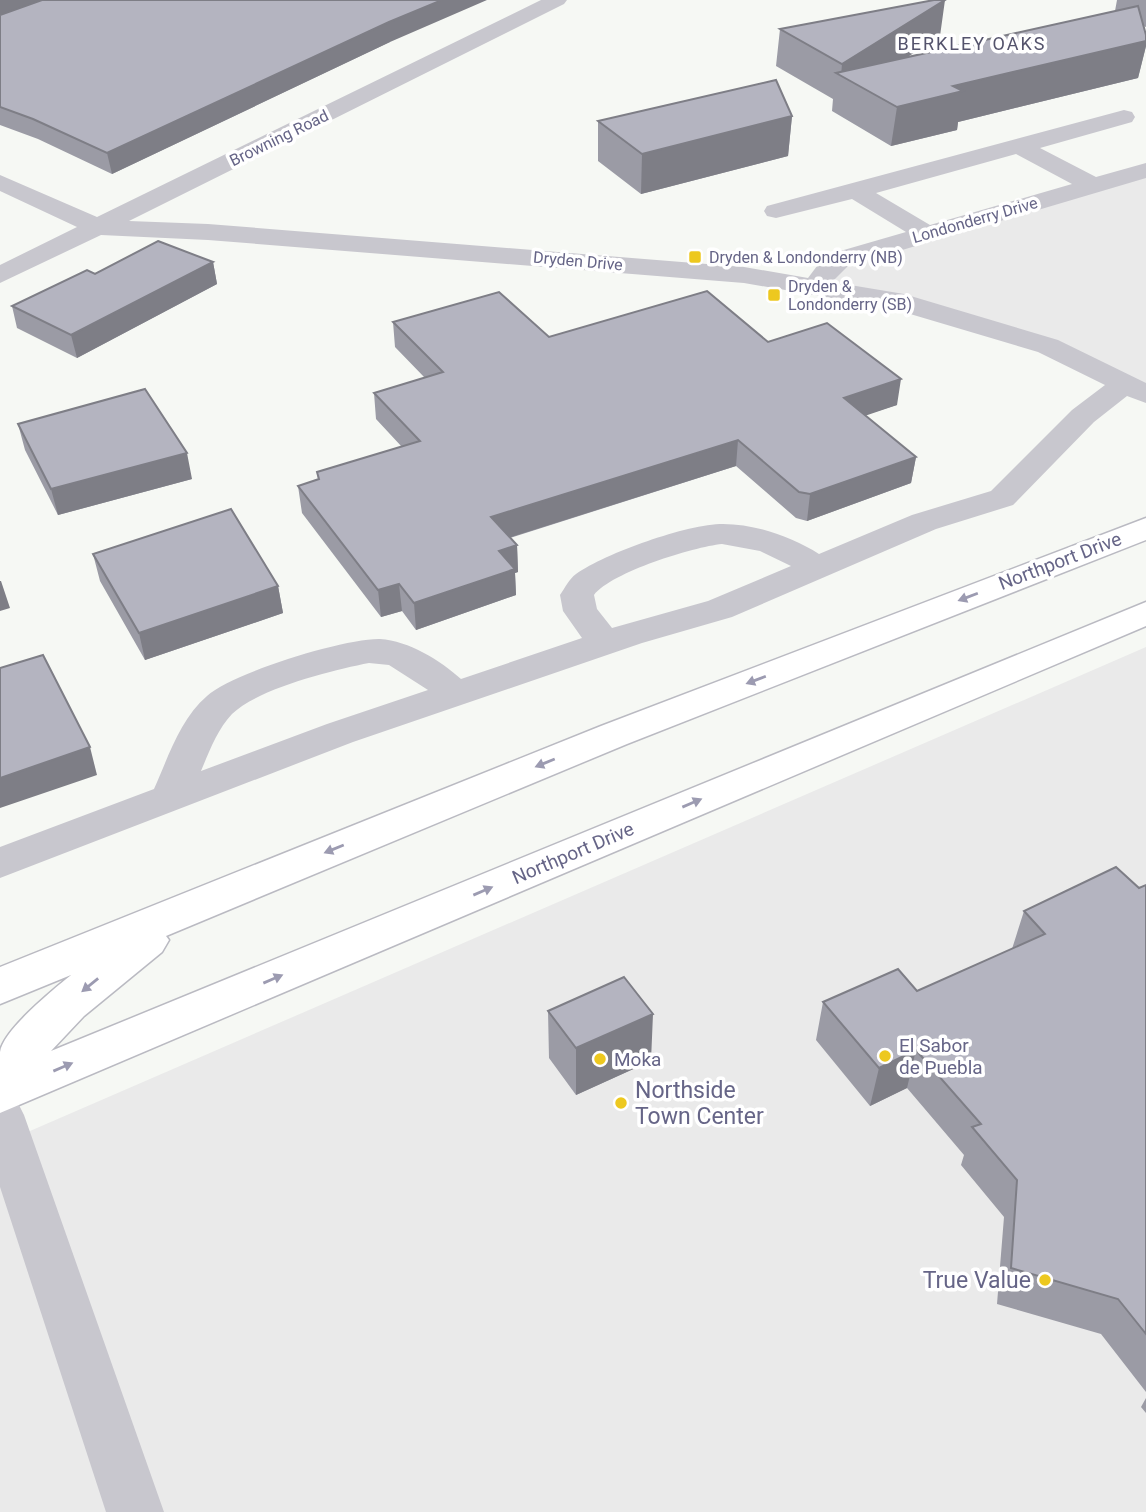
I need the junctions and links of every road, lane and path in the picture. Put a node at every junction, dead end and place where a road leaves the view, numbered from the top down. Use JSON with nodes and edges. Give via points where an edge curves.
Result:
{"nodes":[{"id":1,"x":557,"y":0,"type":"edge"},
{"id":2,"x":1124,"y":117,"type":"dead end"},
{"id":3,"x":1019,"y":146,"type":"junction"},
{"id":4,"x":1146,"y":170,"type":"edge"},
{"id":5,"x":0,"y":182,"type":"edge"},
{"id":6,"x":1094,"y":186,"type":"junction"},
{"id":7,"x":856,"y":191,"type":"junction"},
{"id":8,"x":776,"y":211,"type":"dead end"},
{"id":9,"x":98,"y":227,"type":"junction"},
{"id":10,"x":927,"y":234,"type":"junction"},
{"id":11,"x":0,"y":275,"type":"edge"},
{"id":12,"x":814,"y":287,"type":"junction"},
{"id":13,"x":1136,"y":388,"type":"edge"},
{"id":14,"x":1146,"y":528,"type":"edge"},
{"id":15,"x":816,"y":568,"type":"junction"},
{"id":16,"x":1146,"y":613,"type":"edge"},
{"id":17,"x":605,"y":644,"type":"junction"},
{"id":18,"x":454,"y":695,"type":"junction"},
{"id":19,"x":169,"y":798,"type":"junction"},
{"id":20,"x":0,"y":863,"type":"edge"},
{"id":21,"x":181,"y":912,"type":"junction"},
{"id":22,"x":0,"y":986,"type":"edge"},
{"id":23,"x":0,"y":1087,"type":"edge"},
{"id":24,"x":0,"y":1093,"type":"edge"},
{"id":25,"x":0,"y":1115,"type":"edge"},
{"id":26,"x":135,"y":1512,"type":"edge"}],
"edges":[{"from":1,"to":9,"type":"street","name":"Browning Road"},
{"from":2,"to":3,"type":"street"},
{"from":3,"to":6,"type":"street"},
{"from":3,"to":7,"type":"street"},
{"from":4,"to":6,"type":"street","name":"Londonderry Drive"},
{"from":5,"to":9,"type":"street","name":"Dryden Drive"},
{"from":6,"to":10,"type":"street","name":"Londonderry Drive"},
{"from":7,"to":8,"type":"street"},
{"from":7,"to":10,"type":"street"},
{"from":9,"to":11,"type":"street","name":"Browning Road"},
{"from":9,"to":12,"type":"street","name":"Dryden Drive","via":[[597,262],[744,275]]},
{"from":10,"to":12,"type":"street","name":"Londonderry Drive","via":[[839,260]]},
{"from":12,"to":13,"type":"street","name":"Dryden Drive","via":[[894,300],[961,318],[1048,346]]},
{"from":13,"to":15,"type":"street","via":[[1083,416],[1002,498],[924,522]]},
{"from":14,"to":21,"type":"main road","name":"Northport Drive","one_way":true,"via":[[614,735]]},
{"from":15,"to":17,"type":"street","via":[[720,608]]},
{"from":15,"to":17,"type":"street","via":[[776,545],[721,534],[687,540],[605,571],[585,584],[577,595],[580,611]]},
{"from":24,"to":16,"type":"main road","name":"Northport Drive","one_way":true},
{"from":17,"to":18,"type":"street"},
{"from":18,"to":19,"type":"street"},
{"from":18,"to":19,"type":"street","via":[[442,680],[381,651],[356,653],[248,687],[222,702],[206,721]]},
{"from":19,"to":20,"type":"street"},
{"from":21,"to":22,"type":"main road","name":"Northport Drive"},
{"from":21,"to":23,"type":"main road","one_way":true,"via":[[68,1003],[29,1045]]},
{"from":25,"to":26,"type":"street"}]}
